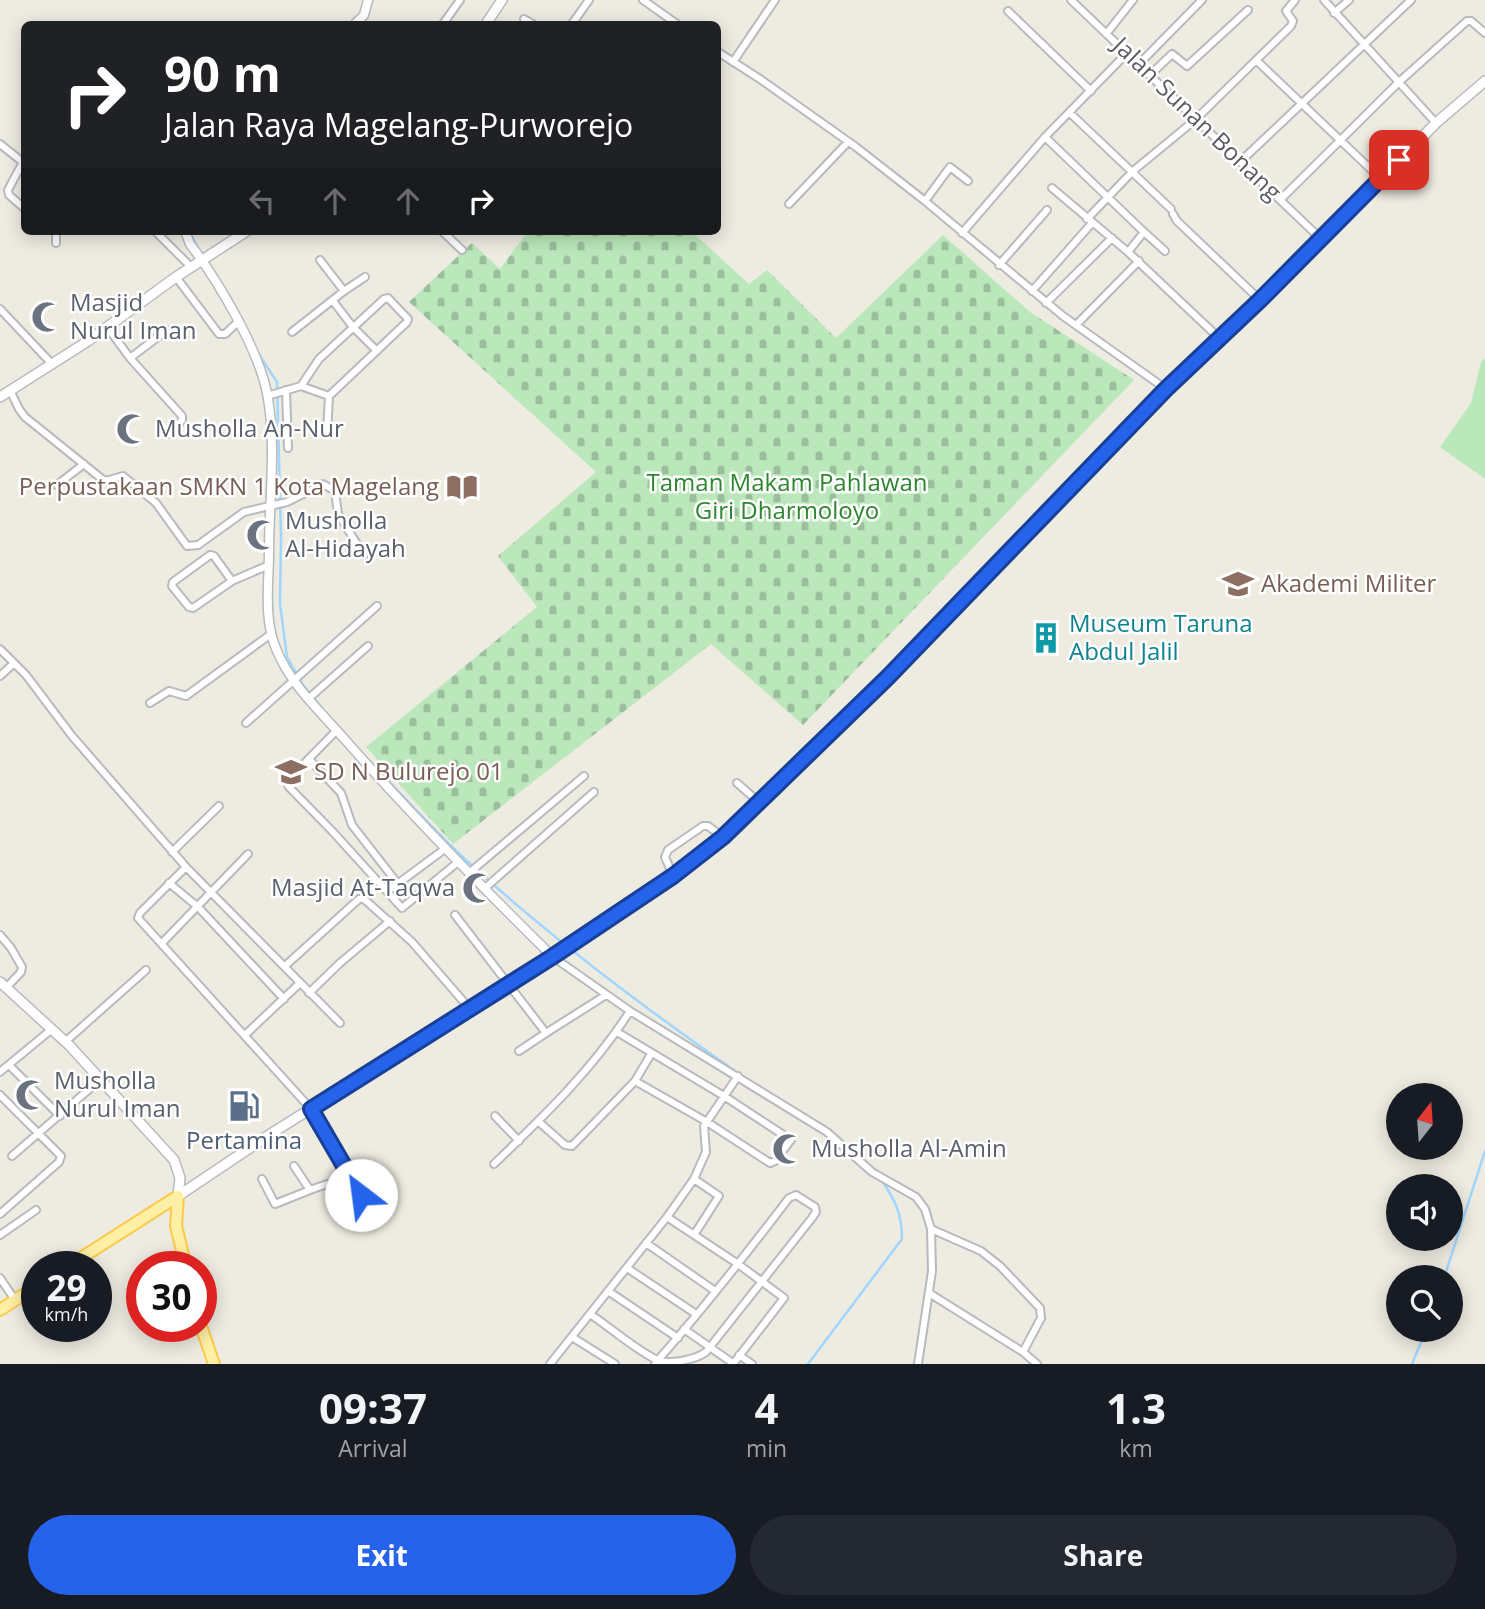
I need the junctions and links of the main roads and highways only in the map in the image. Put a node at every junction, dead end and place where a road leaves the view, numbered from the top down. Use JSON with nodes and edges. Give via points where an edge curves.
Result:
{"nodes":[{"id":1,"x":502,"y":0,"type":"edge"},
{"id":2,"x":488,"y":21,"type":"edge"},
{"id":3,"x":1485,"y":81,"type":"edge"},
{"id":4,"x":240,"y":235,"type":"edge"},
{"id":5,"x":0,"y":397,"type":"edge"},
{"id":6,"x":3,"y":985,"type":"edge"},
{"id":7,"x":178,"y":1196,"type":"junction"},
{"id":8,"x":92,"y":1251,"type":"edge"},
{"id":9,"x":182,"y":1251,"type":"edge"},
{"id":10,"x":21,"y":1296,"type":"edge"},
{"id":11,"x":0,"y":1310,"type":"edge"},
{"id":12,"x":206,"y":1342,"type":"edge"},
{"id":13,"x":214,"y":1364,"type":"edge"}],
"edges":[{"from":1,"to":2,"type":"main road"},
{"from":3,"to":7,"type":"main road","via":[[1436,123],[1166,389],[904,661],[723,837],[558,953]]},
{"from":4,"to":5,"type":"main road"},
{"from":6,"to":7,"type":"main road","via":[[65,1042],[174,1160],[180,1174]]},
{"from":7,"to":8,"type":"main road"},
{"from":7,"to":9,"type":"main road","via":[[176,1226]]},
{"from":10,"to":11,"type":"main road"},
{"from":12,"to":13,"type":"main road"}]}
